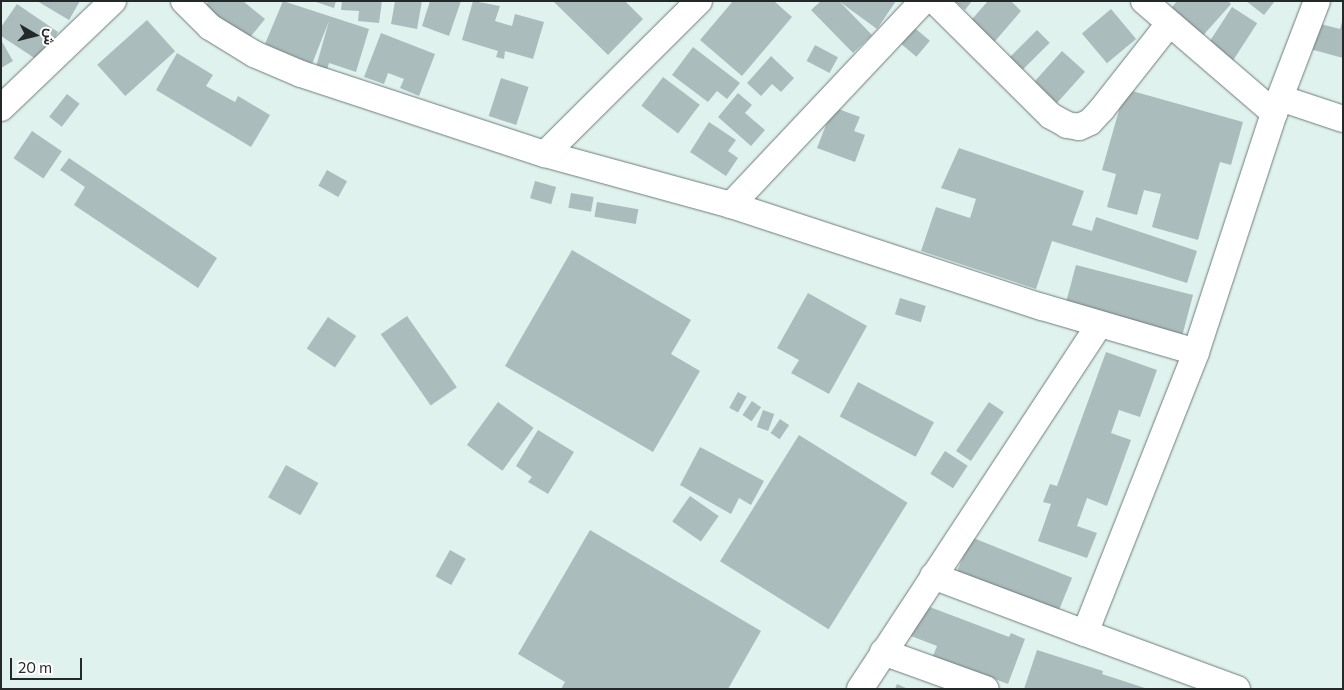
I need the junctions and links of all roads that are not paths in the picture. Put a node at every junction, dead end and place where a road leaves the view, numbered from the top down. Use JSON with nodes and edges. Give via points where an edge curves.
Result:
{"nodes":[{"id":1,"x":112,"y":1,"type":"edge"},
{"id":2,"x":184,"y":1,"type":"edge"},
{"id":3,"x":923,"y":1,"type":"edge"},
{"id":4,"x":935,"y":1,"type":"edge"},
{"id":5,"x":1144,"y":1,"type":"edge"},
{"id":6,"x":1317,"y":1,"type":"edge"},
{"id":7,"x":684,"y":6,"type":"edge"},
{"id":8,"x":1169,"y":24,"type":"junction"},
{"id":9,"x":1277,"y":106,"type":"junction"},
{"id":10,"x":1,"y":108,"type":"edge"},
{"id":11,"x":1343,"y":119,"type":"edge"},
{"id":12,"x":545,"y":154,"type":"junction"},
{"id":13,"x":731,"y":205,"type":"junction"},
{"id":14,"x":1099,"y":325,"type":"junction"},
{"id":15,"x":1196,"y":352,"type":"junction"},
{"id":16,"x":933,"y":576,"type":"junction"},
{"id":17,"x":1085,"y":633,"type":"junction"},
{"id":18,"x":882,"y":652,"type":"junction"},
{"id":19,"x":1193,"y":681,"type":"edge"},
{"id":20,"x":860,"y":689,"type":"edge"},
{"id":21,"x":986,"y":689,"type":"edge"},
{"id":22,"x":1238,"y":689,"type":"edge"}],
"edges":[{"from":1,"to":10,"type":"street"},
{"from":2,"to":12,"type":"street","via":[[210,27],[254,54],[301,74]]},
{"from":3,"to":13,"type":"street"},
{"from":4,"to":8,"type":"street","via":[[1052,116],[1078,127],[1090,122],[1102,109]]},
{"from":5,"to":8,"type":"street"},
{"from":6,"to":9,"type":"street"},
{"from":7,"to":12,"type":"street"},
{"from":8,"to":9,"type":"street"},
{"from":9,"to":11,"type":"street"},
{"from":9,"to":15,"type":"street"},
{"from":12,"to":13,"type":"street"},
{"from":13,"to":14,"type":"street"},
{"from":14,"to":15,"type":"street"},
{"from":14,"to":16,"type":"street"},
{"from":15,"to":17,"type":"street"},
{"from":16,"to":17,"type":"street"},
{"from":16,"to":18,"type":"street"},
{"from":17,"to":19,"type":"street"},
{"from":18,"to":20,"type":"street"},
{"from":18,"to":21,"type":"street"},
{"from":19,"to":22,"type":"street"}]}
